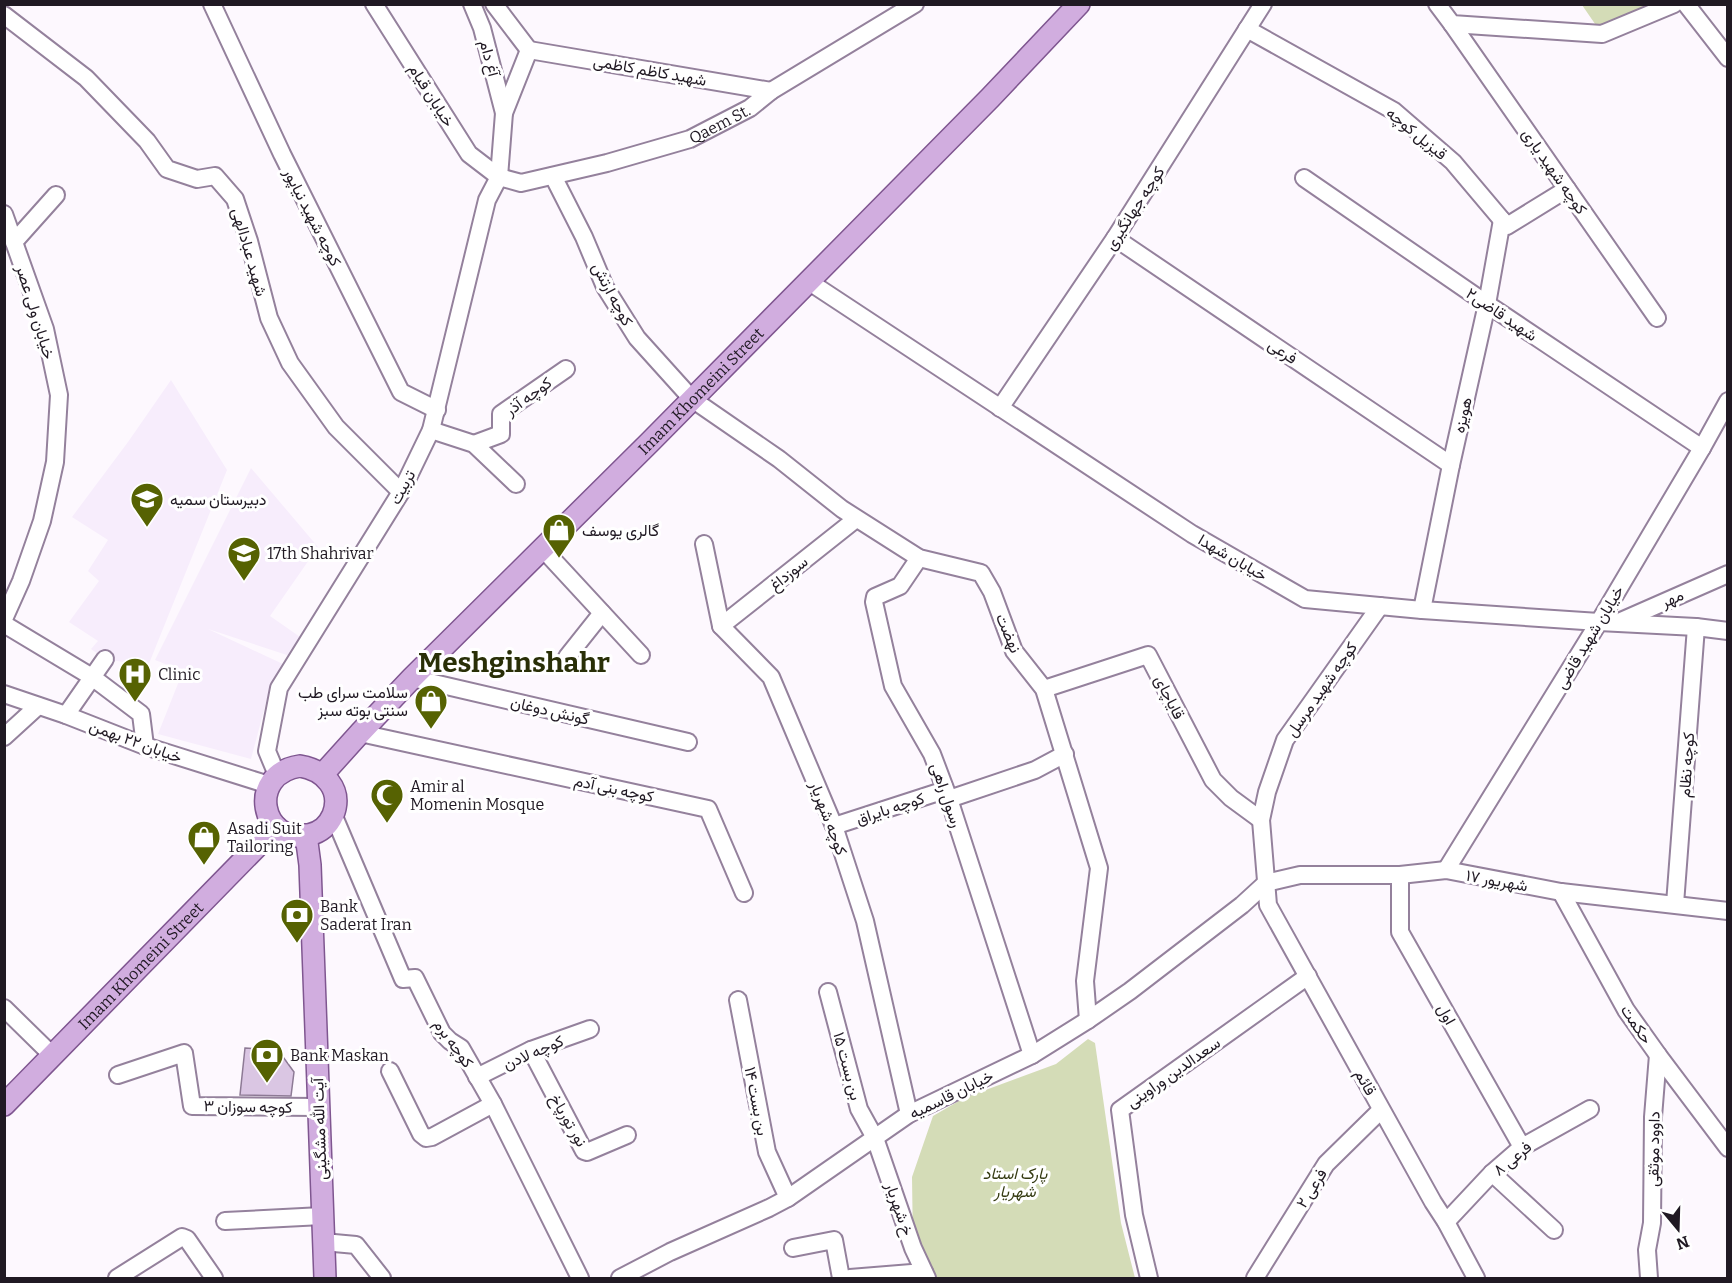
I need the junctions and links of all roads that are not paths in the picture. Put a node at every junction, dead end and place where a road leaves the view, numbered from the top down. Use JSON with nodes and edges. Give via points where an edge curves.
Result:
{"nodes":[{"id":1,"x":212,"y":4,"type":"edge"},
{"id":2,"x":374,"y":4,"type":"edge"},
{"id":3,"x":472,"y":4,"type":"edge"},
{"id":4,"x":494,"y":4,"type":"edge"},
{"id":5,"x":915,"y":4,"type":"edge"},
{"id":6,"x":1079,"y":4,"type":"edge"},
{"id":7,"x":1263,"y":4,"type":"edge"},
{"id":8,"x":1437,"y":4,"type":"edge"},
{"id":9,"x":1674,"y":4,"type":"edge"},
{"id":10,"x":1686,"y":4,"type":"edge"},
{"id":11,"x":4,"y":15,"type":"edge"},
{"id":12,"x":1452,"y":24,"type":"junction"},
{"id":13,"x":1247,"y":29,"type":"junction"},
{"id":14,"x":529,"y":50,"type":"junction"},
{"id":15,"x":1728,"y":58,"type":"edge"},
{"id":16,"x":771,"y":91,"type":"junction"},
{"id":17,"x":504,"y":113,"type":"junction"},
{"id":18,"x":553,"y":176,"type":"junction"},
{"id":19,"x":499,"y":177,"type":"junction"},
{"id":20,"x":1304,"y":178,"type":"dead end"},
{"id":21,"x":1567,"y":189,"type":"junction"},
{"id":22,"x":56,"y":195,"type":"dead end"},
{"id":23,"x":4,"y":214,"type":"edge"},
{"id":24,"x":1502,"y":220,"type":"junction"},
{"id":25,"x":1115,"y":238,"type":"junction"},
{"id":26,"x":14,"y":242,"type":"junction"},
{"id":27,"x":808,"y":281,"type":"junction"},
{"id":28,"x":1487,"y":304,"type":"junction"},
{"id":29,"x":1657,"y":318,"type":"dead end"},
{"id":30,"x":566,"y":369,"type":"dead end"},
{"id":31,"x":692,"y":399,"type":"junction"},
{"id":32,"x":1728,"y":401,"type":"edge"},
{"id":33,"x":1000,"y":408,"type":"junction"},
{"id":34,"x":437,"y":410,"type":"junction"},
{"id":35,"x":431,"y":430,"type":"junction"},
{"id":36,"x":474,"y":444,"type":"junction"},
{"id":37,"x":1702,"y":448,"type":"junction"},
{"id":38,"x":1451,"y":465,"type":"junction"},
{"id":39,"x":516,"y":484,"type":"dead end"},
{"id":40,"x":401,"y":492,"type":"junction"},
{"id":41,"x":856,"y":519,"type":"junction"},
{"id":42,"x":704,"y":544,"type":"dead end"},
{"id":43,"x":543,"y":549,"type":"junction"},
{"id":44,"x":919,"y":558,"type":"junction"},
{"id":45,"x":1728,"y":574,"type":"edge"},
{"id":46,"x":1380,"y":606,"type":"junction"},
{"id":47,"x":1422,"y":610,"type":"junction"},
{"id":48,"x":602,"y":613,"type":"junction"},
{"id":49,"x":4,"y":621,"type":"edge"},
{"id":50,"x":1599,"y":622,"type":"junction"},
{"id":51,"x":1617,"y":623,"type":"junction"},
{"id":52,"x":721,"y":626,"type":"junction"},
{"id":53,"x":1696,"y":627,"type":"junction"},
{"id":54,"x":1728,"y":630,"type":"edge"},
{"id":55,"x":641,"y":655,"type":"dead end"},
{"id":56,"x":567,"y":657,"type":"dead end"},
{"id":57,"x":105,"y":659,"type":"dead end"},
{"id":58,"x":92,"y":677,"type":"junction"},
{"id":59,"x":412,"y":678,"type":"junction"},
{"id":60,"x":1044,"y":689,"type":"junction"},
{"id":61,"x":4,"y":694,"type":"edge"},
{"id":62,"x":38,"y":706,"type":"junction"},
{"id":63,"x":66,"y":715,"type":"junction"},
{"id":64,"x":360,"y":733,"type":"junction"},
{"id":65,"x":4,"y":737,"type":"edge"},
{"id":66,"x":688,"y":742,"type":"dead end"},
{"id":67,"x":145,"y":746,"type":"junction"},
{"id":68,"x":1065,"y":754,"type":"junction"},
{"id":69,"x":323,"y":774,"type":"junction"},
{"id":70,"x":273,"y":780,"type":"junction"},
{"id":71,"x":947,"y":794,"type":"junction"},
{"id":72,"x":333,"y":814,"type":"junction"},
{"id":73,"x":1261,"y":820,"type":"junction"},
{"id":74,"x":834,"y":826,"type":"junction"},
{"id":75,"x":276,"y":827,"type":"junction"},
{"id":76,"x":306,"y":835,"type":"junction"},
{"id":77,"x":1446,"y":870,"type":"junction"},
{"id":78,"x":1400,"y":875,"type":"junction"},
{"id":79,"x":1266,"y":883,"type":"junction"},
{"id":80,"x":1561,"y":892,"type":"junction"},
{"id":81,"x":744,"y":893,"type":"dead end"},
{"id":82,"x":1675,"y":904,"type":"junction"},
{"id":83,"x":1728,"y":911,"type":"edge"},
{"id":84,"x":1308,"y":976,"type":"junction"},
{"id":85,"x":828,"y":992,"type":"dead end"},
{"id":86,"x":738,"y":1000,"type":"dead end"},
{"id":87,"x":4,"y":1008,"type":"edge"},
{"id":88,"x":1088,"y":1020,"type":"junction"},
{"id":89,"x":590,"y":1029,"type":"dead end"},
{"id":90,"x":531,"y":1050,"type":"junction"},
{"id":91,"x":1032,"y":1055,"type":"junction"},
{"id":92,"x":1658,"y":1055,"type":"junction"},
{"id":93,"x":53,"y":1056,"type":"junction"},
{"id":94,"x":390,"y":1071,"type":"dead end"},
{"id":95,"x":118,"y":1075,"type":"dead end"},
{"id":96,"x":477,"y":1077,"type":"junction"},
{"id":97,"x":494,"y":1104,"type":"junction"},
{"id":98,"x":4,"y":1105,"type":"edge"},
{"id":99,"x":318,"y":1107,"type":"junction"},
{"id":100,"x":1590,"y":1109,"type":"dead end"},
{"id":101,"x":1382,"y":1110,"type":"junction"},
{"id":102,"x":909,"y":1114,"type":"junction"},
{"id":103,"x":627,"y":1135,"type":"dead end"},
{"id":104,"x":875,"y":1138,"type":"junction"},
{"id":105,"x":1522,"y":1146,"type":"junction"},
{"id":106,"x":1728,"y":1148,"type":"edge"},
{"id":107,"x":1492,"y":1173,"type":"junction"},
{"id":108,"x":788,"y":1198,"type":"junction"},
{"id":109,"x":322,"y":1216,"type":"junction"},
{"id":110,"x":225,"y":1221,"type":"dead end"},
{"id":111,"x":1446,"y":1222,"type":"junction"},
{"id":112,"x":1554,"y":1230,"type":"dead end"},
{"id":113,"x":324,"y":1242,"type":"junction"},
{"id":114,"x":793,"y":1248,"type":"dead end"},
{"id":115,"x":925,"y":1275,"type":"edge"},
{"id":116,"x":117,"y":1278,"type":"edge"},
{"id":117,"x":214,"y":1278,"type":"edge"},
{"id":118,"x":325,"y":1278,"type":"edge"},
{"id":119,"x":382,"y":1278,"type":"edge"},
{"id":120,"x":580,"y":1278,"type":"edge"},
{"id":121,"x":620,"y":1278,"type":"edge"},
{"id":122,"x":841,"y":1278,"type":"edge"},
{"id":123,"x":850,"y":1278,"type":"edge"},
{"id":124,"x":1149,"y":1278,"type":"edge"},
{"id":125,"x":1256,"y":1278,"type":"edge"},
{"id":126,"x":1476,"y":1278,"type":"edge"},
{"id":127,"x":1649,"y":1278,"type":"edge"}],
"edges":[{"from":1,"to":34,"type":"street","name":"کوچه شهید نیاپور","via":[[401,392]]},
{"from":2,"to":19,"type":"street","name":"خیابان قیام","via":[[469,154]]},
{"from":3,"to":17,"type":"street","name":"آغ دام"},
{"from":4,"to":14,"type":"street"},
{"from":5,"to":16,"type":"street","name":"Qaem St."},
{"from":6,"to":27,"type":"main road","name":"Imam Khomeini Street"},
{"from":7,"to":13,"type":"street","name":"کوچه جهانگیری"},
{"from":8,"to":12,"type":"street","name":"کوچه شهید یاری"},
{"from":9,"to":12,"type":"street","via":[[1602,34]]},
{"from":10,"to":15,"type":"street"},
{"from":11,"to":40,"type":"street","name":"شهید عبادالهی","via":[[86,78],[147,141],[167,169],[197,179],[215,176],[235,199],[269,318],[290,363],[336,427]]},
{"from":12,"to":21,"type":"street","name":"کوچه شهید یاری"},
{"from":13,"to":24,"type":"street","name":"قیزیل کوچه","via":[[1394,111],[1453,162]]},
{"from":13,"to":25,"type":"street","name":"کوچه جهانگیری"},
{"from":14,"to":16,"type":"street","name":"شهید کاظم کاظمی"},
{"from":14,"to":17,"type":"street"},
{"from":16,"to":18,"type":"street","name":"Qaem St.","via":[[750,108],[690,140]]},
{"from":17,"to":19,"type":"street"},
{"from":18,"to":19,"type":"street","name":"Qaem St.","via":[[521,183]]},
{"from":18,"to":31,"type":"street","name":"کوچه ارتش","via":[[605,287],[626,321]]},
{"from":19,"to":34,"type":"street","name":"تربیت","via":[[487,200]]},
{"from":20,"to":28,"type":"street","name":"شهید قاضی۲"},
{"from":21,"to":24,"type":"street","via":[[1507,226]]},
{"from":21,"to":29,"type":"street","name":"کوچه شهید یاری"},
{"from":22,"to":26,"type":"street"},
{"from":23,"to":26,"type":"street","name":"خیابان ولی عصر"},
{"from":24,"to":28,"type":"street","name":"هویزه"},
{"from":25,"to":33,"type":"street","name":"کوچه جهانگیری"},
{"from":25,"to":38,"type":"street","name":"فرعی"},
{"from":26,"to":49,"type":"street","name":"خیابان ولی عصر","via":[[45,328],[60,395],[55,462],[42,521]]},
{"from":27,"to":31,"type":"main road","name":"Imam Khomeini Street"},
{"from":27,"to":33,"type":"street","name":"خیابان شهدا"},
{"from":28,"to":37,"type":"street","name":"شهید قاضی۲"},
{"from":28,"to":38,"type":"street","name":"هویزه"},
{"from":30,"to":36,"type":"street","name":"کوچه آذر","via":[[501,414],[501,434]]},
{"from":31,"to":41,"type":"street","name":"نهضت","via":[[780,459]]},
{"from":31,"to":43,"type":"main road","name":"Imam Khomeini Street"},
{"from":32,"to":37,"type":"street","name":"خیابان شهید قاضی"},
{"from":33,"to":46,"type":"street","name":"خیابان شهدا","via":[[1192,534],[1305,599]]},
{"from":34,"to":35,"type":"street","name":"تربیت"},
{"from":35,"to":36,"type":"street"},
{"from":35,"to":40,"type":"street","name":"تربیت"},
{"from":36,"to":39,"type":"street"},
{"from":37,"to":50,"type":"street","name":"خیابان شهید قاضی"},
{"from":38,"to":47,"type":"street","name":"هویزه"},
{"from":40,"to":70,"type":"street","name":"تربیت","via":[[279,688],[267,751]]},
{"from":41,"to":44,"type":"street","name":"نهضت"},
{"from":41,"to":52,"type":"street","name":"سوزداغ"},
{"from":42,"to":52,"type":"street"},
{"from":43,"to":48,"type":"street"},
{"from":43,"to":59,"type":"main road","name":"Imam Khomeini Street"},
{"from":44,"to":60,"type":"street","name":"نهضت","via":[[981,573],[1014,651]]},
{"from":44,"to":71,"type":"street","name":"رسول راهی","via":[[900,586],[878,595],[874,602],[893,686],[932,754]]},
{"from":45,"to":51,"type":"street","name":"مهر"},
{"from":46,"to":47,"type":"street","name":"خیابان شهدا"},
{"from":46,"to":73,"type":"street","name":"کوچه شهید مرسل","via":[[1285,740]]},
{"from":47,"to":50,"type":"street","name":"خیابان شهدا"},
{"from":48,"to":55,"type":"street"},
{"from":48,"to":56,"type":"street"},
{"from":49,"to":58,"type":"street"},
{"from":50,"to":51,"type":"street","name":"خیابان شهدا"},
{"from":50,"to":77,"type":"street","name":"خیابان شهید قاضی"},
{"from":51,"to":53,"type":"street","name":"خیابان شهدا"},
{"from":52,"to":74,"type":"street","name":"کوچه شهریار","via":[[771,677]]},
{"from":53,"to":54,"type":"street","name":"خیابان شهدا"},
{"from":53,"to":82,"type":"street","name":"کوچه نظام"},
{"from":57,"to":58,"type":"street"},
{"from":58,"to":63,"type":"street"},
{"from":58,"to":67,"type":"street","via":[[141,714]]},
{"from":59,"to":64,"type":"main road","name":"Imam Khomeini Street"},
{"from":59,"to":66,"type":"street","name":"گونش دوغان"},
{"from":60,"to":68,"type":"street","name":"نهضت"},
{"from":60,"to":73,"type":"street","name":"قایاچای","via":[[1148,655],[1213,780]]},
{"from":61,"to":62,"type":"street","name":"خیابان ۲۲ بهمن"},
{"from":62,"to":63,"type":"street","name":"خیابان ۲۲ بهمن"},
{"from":62,"to":65,"type":"street"},
{"from":63,"to":67,"type":"street","name":"خیابان ۲۲ بهمن"},
{"from":64,"to":69,"type":"main road","name":"Imam Khomeini Street"},
{"from":64,"to":81,"type":"street","name":"کوچه بنی آدم","via":[[708,809]]},
{"from":67,"to":70,"type":"street","name":"خیابان ۲۲ بهمن"},
{"from":68,"to":71,"type":"street","name":"کوچه بایراق","via":[[1035,770]]},
{"from":68,"to":88,"type":"street","name":"نهضت","via":[[1100,868],[1085,981]]},
{"from":69,"to":70,"type":"main road","via":[[300,766]]},
{"from":69,"to":72,"type":"main road","via":[[335,794]]},
{"from":70,"to":75,"type":"main road","via":[[265,805]]},
{"from":71,"to":74,"type":"street","name":"کوچه بایراق"},
{"from":71,"to":91,"type":"street","name":"رسول راهی"},
{"from":72,"to":76,"type":"main road","via":[[327,827]]},
{"from":72,"to":96,"type":"street","name":"کوچه برم","via":[[403,980],[415,978],[442,1033],[461,1048]]},
{"from":73,"to":79,"type":"street","name":"کوچه شهید مرسل"},
{"from":74,"to":102,"type":"street","name":"کوچه شهریار","via":[[865,921]]},
{"from":75,"to":76,"type":"main road","via":[[285,833]]},
{"from":75,"to":93,"type":"main road","name":"Imam Khomeini Street"},
{"from":76,"to":99,"type":"main road","name":"آیت الله مشگینی"},
{"from":77,"to":78,"type":"street","name":"۱۷ شهریور"},
{"from":77,"to":80,"type":"street","name":"۱۷ شهریور"},
{"from":78,"to":79,"type":"street","name":"۱۷ شهریور","via":[[1299,874]]},
{"from":78,"to":105,"type":"street","name":"اول","via":[[1400,932]]},
{"from":79,"to":84,"type":"street","name":"قائم","via":[[1268,905]]},
{"from":79,"to":88,"type":"street","name":"خیابان قاسمیه","via":[[1214,927]]},
{"from":80,"to":82,"type":"street","name":"۱۷ شهریور"},
{"from":80,"to":92,"type":"street","name":"حکمت","via":[[1626,1010]]},
{"from":82,"to":83,"type":"street","name":"۱۷ شهریور"},
{"from":84,"to":101,"type":"street","name":"قائم"},
{"from":84,"to":124,"type":"street","name":"سعدالدین وراوینی","via":[[1120,1110],[1134,1215]]},
{"from":85,"to":104,"type":"street","name":"بن بست ۱۵","via":[[860,1109]]},
{"from":86,"to":108,"type":"street","name":"بن بست ۱۴","via":[[767,1152]]},
{"from":87,"to":93,"type":"street"},
{"from":88,"to":91,"type":"street","name":"خیابان قاسمیه"},
{"from":89,"to":90,"type":"street","name":"کوچه لادن"},
{"from":90,"to":96,"type":"street","name":"کوچه لادن"},
{"from":90,"to":103,"type":"street","name":"نور تورپاخ","via":[[584,1152]]},
{"from":91,"to":102,"type":"street","name":"خیابان قاسمیه"},
{"from":92,"to":106,"type":"street","name":"حکمت"},
{"from":92,"to":127,"type":"street","name":"داوود موثقی","via":[[1652,1223],[1647,1250]]},
{"from":93,"to":98,"type":"main road","name":"Imam Khomeini Street"},
{"from":94,"to":97,"type":"street","via":[[426,1138]]},
{"from":95,"to":99,"type":"street","name":"کوچه سوزان ۳","via":[[184,1053],[192,1106]]},
{"from":96,"to":97,"type":"street","name":"کوچه برم"},
{"from":97,"to":120,"type":"street","name":"کوچه برم"},
{"from":99,"to":109,"type":"main road","name":"آیت الله مشگینی"},
{"from":100,"to":105,"type":"street","name":"فرعی ۸"},
{"from":101,"to":111,"type":"street","name":"قائم"},
{"from":101,"to":125,"type":"street","name":"فرعی ۲","via":[[1326,1164]]},
{"from":102,"to":104,"type":"street","name":"خیابان قاسمیه"},
{"from":104,"to":108,"type":"street","name":"خیابان قاسمیه"},
{"from":104,"to":115,"type":"street","name":"خ شهریار"},
{"from":105,"to":107,"type":"street","name":"فرعی ۸"},
{"from":107,"to":111,"type":"street","name":"فرعی ۸"},
{"from":107,"to":112,"type":"street"},
{"from":108,"to":121,"type":"street","name":"خیابان قاسمیه"},
{"from":109,"to":110,"type":"street"},
{"from":109,"to":113,"type":"main road","name":"آیت الله مشگینی"},
{"from":111,"to":126,"type":"street","name":"قائم"},
{"from":113,"to":118,"type":"main road","name":"آیت الله مشگینی"},
{"from":113,"to":119,"type":"street","via":[[356,1245]]},
{"from":114,"to":122,"type":"street","via":[[834,1240]]},
{"from":115,"to":123,"type":"street"},
{"from":116,"to":117,"type":"street","via":[[182,1237]]}]}
